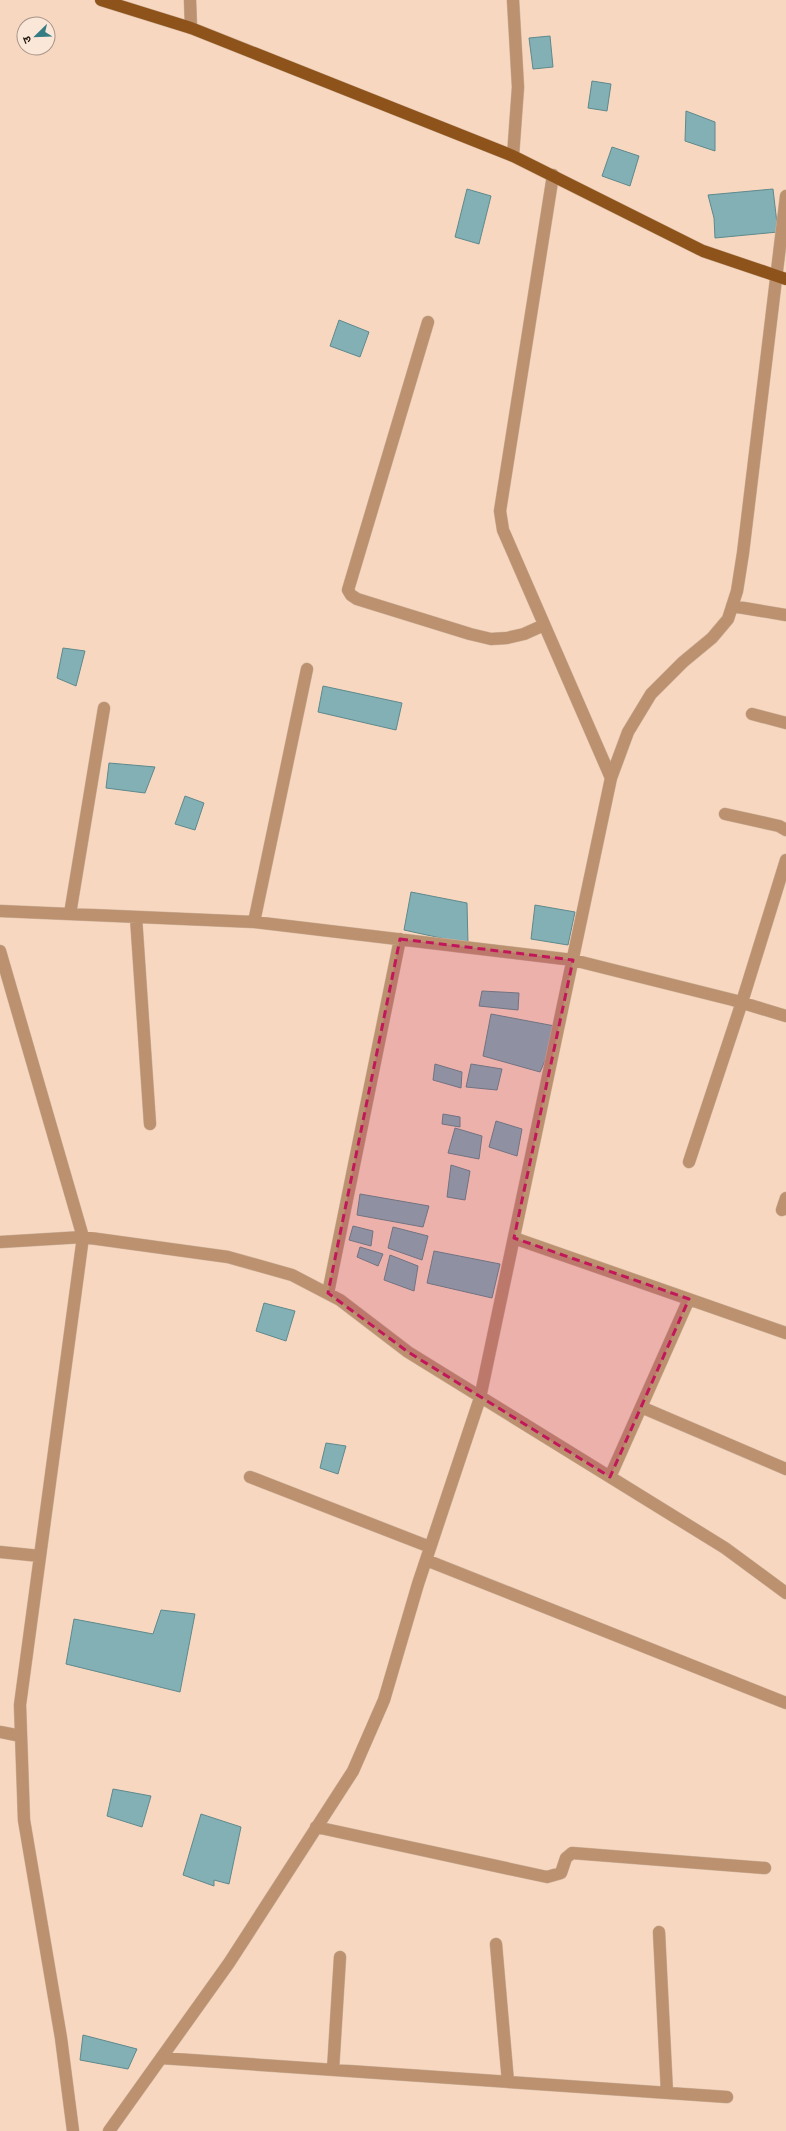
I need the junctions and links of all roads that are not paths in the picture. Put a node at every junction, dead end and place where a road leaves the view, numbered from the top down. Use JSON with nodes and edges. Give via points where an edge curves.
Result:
{"nodes":[{"id":1,"x":101,"y":0,"type":"edge"},
{"id":2,"x":190,"y":0,"type":"edge"},
{"id":3,"x":513,"y":0,"type":"edge"},
{"id":4,"x":191,"y":28,"type":"junction"},
{"id":5,"x":513,"y":156,"type":"junction"},
{"id":6,"x":553,"y":175,"type":"junction"},
{"id":7,"x":786,"y":196,"type":"edge"},
{"id":8,"x":781,"y":278,"type":"edge"},
{"id":9,"x":428,"y":322,"type":"dead end"},
{"id":10,"x":732,"y":606,"type":"junction"},
{"id":11,"x":786,"y":615,"type":"edge"},
{"id":12,"x":544,"y":625,"type":"junction"},
{"id":13,"x":307,"y":669,"type":"dead end"},
{"id":14,"x":104,"y":708,"type":"dead end"},
{"id":15,"x":752,"y":714,"type":"dead end"},
{"id":16,"x":786,"y":723,"type":"edge"},
{"id":17,"x":611,"y":778,"type":"junction"},
{"id":18,"x":725,"y":814,"type":"dead end"},
{"id":19,"x":786,"y":830,"type":"edge"},
{"id":20,"x":786,"y":860,"type":"edge"},
{"id":21,"x":0,"y":911,"type":"edge"},
{"id":22,"x":70,"y":914,"type":"junction"},
{"id":23,"x":136,"y":917,"type":"junction"},
{"id":24,"x":254,"y":922,"type":"junction"},
{"id":25,"x":400,"y":939,"type":"junction"},
{"id":26,"x":0,"y":950,"type":"edge"},
{"id":27,"x":573,"y":960,"type":"junction"},
{"id":28,"x":742,"y":1002,"type":"junction"},
{"id":29,"x":786,"y":1016,"type":"edge"},
{"id":30,"x":150,"y":1124,"type":"dead end"},
{"id":31,"x":689,"y":1162,"type":"dead end"},
{"id":32,"x":786,"y":1198,"type":"edge"},
{"id":33,"x":782,"y":1210,"type":"dead end"},
{"id":34,"x":83,"y":1237,"type":"junction"},
{"id":35,"x":514,"y":1238,"type":"junction"},
{"id":36,"x":0,"y":1242,"type":"edge"},
{"id":37,"x":328,"y":1293,"type":"junction"},
{"id":38,"x":688,"y":1299,"type":"junction"},
{"id":39,"x":786,"y":1333,"type":"edge"},
{"id":40,"x":480,"y":1398,"type":"junction"},
{"id":41,"x":641,"y":1407,"type":"junction"},
{"id":42,"x":786,"y":1469,"type":"edge"},
{"id":43,"x":250,"y":1477,"type":"dead end"},
{"id":44,"x":610,"y":1477,"type":"junction"},
{"id":45,"x":430,"y":1547,"type":"junction"},
{"id":46,"x":0,"y":1552,"type":"edge"},
{"id":47,"x":40,"y":1556,"type":"junction"},
{"id":48,"x":426,"y":1560,"type":"junction"},
{"id":49,"x":786,"y":1593,"type":"edge"},
{"id":50,"x":786,"y":1703,"type":"edge"},
{"id":51,"x":0,"y":1732,"type":"edge"},
{"id":52,"x":21,"y":1736,"type":"junction"},
{"id":53,"x":316,"y":1827,"type":"junction"},
{"id":54,"x":765,"y":1868,"type":"dead end"},
{"id":55,"x":659,"y":1932,"type":"dead end"},
{"id":56,"x":496,"y":1944,"type":"dead end"},
{"id":57,"x":340,"y":1957,"type":"dead end"},
{"id":58,"x":162,"y":2058,"type":"junction"},
{"id":59,"x":333,"y":2070,"type":"junction"},
{"id":60,"x":508,"y":2082,"type":"junction"},
{"id":61,"x":667,"y":2093,"type":"junction"},
{"id":62,"x":727,"y":2097,"type":"dead end"},
{"id":63,"x":72,"y":2131,"type":"edge"},
{"id":64,"x":109,"y":2131,"type":"edge"}],
"edges":[{"from":1,"to":4,"type":"main road"},
{"from":2,"to":4,"type":"street"},
{"from":3,"to":5,"type":"street","via":[[518,87]]},
{"from":4,"to":5,"type":"main road"},
{"from":5,"to":6,"type":"main road"},
{"from":6,"to":8,"type":"main road","via":[[703,251]]},
{"from":6,"to":12,"type":"street","via":[[500,511],[503,530]]},
{"from":7,"to":8,"type":"street"},
{"from":8,"to":10,"type":"street","via":[[743,553]]},
{"from":9,"to":12,"type":"street","via":[[348,590],[350,595],[357,599],[470,634],[491,638],[524,634]]},
{"from":10,"to":11,"type":"street"},
{"from":10,"to":17,"type":"street","via":[[728,618],[712,638],[651,694],[628,732]]},
{"from":12,"to":17,"type":"street"},
{"from":13,"to":24,"type":"street"},
{"from":14,"to":22,"type":"street"},
{"from":15,"to":16,"type":"street"},
{"from":17,"to":27,"type":"street"},
{"from":18,"to":19,"type":"street","via":[[779,826]]},
{"from":20,"to":28,"type":"street"},
{"from":21,"to":22,"type":"street"},
{"from":22,"to":23,"type":"street"},
{"from":23,"to":24,"type":"street"},
{"from":23,"to":30,"type":"street"},
{"from":24,"to":25,"type":"street"},
{"from":25,"to":27,"type":"street"},
{"from":25,"to":37,"type":"street"},
{"from":26,"to":34,"type":"street"},
{"from":27,"to":28,"type":"street"},
{"from":27,"to":35,"type":"street"},
{"from":28,"to":29,"type":"street"},
{"from":28,"to":31,"type":"street"},
{"from":32,"to":33,"type":"street"},
{"from":34,"to":36,"type":"street"},
{"from":34,"to":37,"type":"street","via":[[228,1257],[292,1275]]},
{"from":34,"to":47,"type":"street"},
{"from":35,"to":38,"type":"street"},
{"from":35,"to":40,"type":"street"},
{"from":37,"to":40,"type":"street","via":[[408,1352]]},
{"from":38,"to":39,"type":"street"},
{"from":38,"to":41,"type":"street"},
{"from":40,"to":44,"type":"street"},
{"from":40,"to":45,"type":"street"},
{"from":41,"to":42,"type":"street"},
{"from":41,"to":44,"type":"street"},
{"from":43,"to":45,"type":"street"},
{"from":44,"to":49,"type":"street","via":[[725,1548]]},
{"from":45,"to":48,"type":"street"},
{"from":46,"to":47,"type":"street"},
{"from":47,"to":52,"type":"street","via":[[20,1705]]},
{"from":48,"to":50,"type":"street"},
{"from":48,"to":53,"type":"street","via":[[384,1700],[353,1771]]},
{"from":51,"to":52,"type":"street"},
{"from":52,"to":63,"type":"street","via":[[24,1820],[61,2038]]},
{"from":53,"to":54,"type":"street","via":[[548,1877],[561,1873],[566,1858],[572,1853]]},
{"from":53,"to":58,"type":"street","via":[[229,1963]]},
{"from":55,"to":61,"type":"street"},
{"from":56,"to":60,"type":"street"},
{"from":57,"to":59,"type":"street"},
{"from":58,"to":59,"type":"street"},
{"from":58,"to":64,"type":"street"},
{"from":59,"to":60,"type":"street"},
{"from":60,"to":61,"type":"street"},
{"from":61,"to":62,"type":"street"}]}
